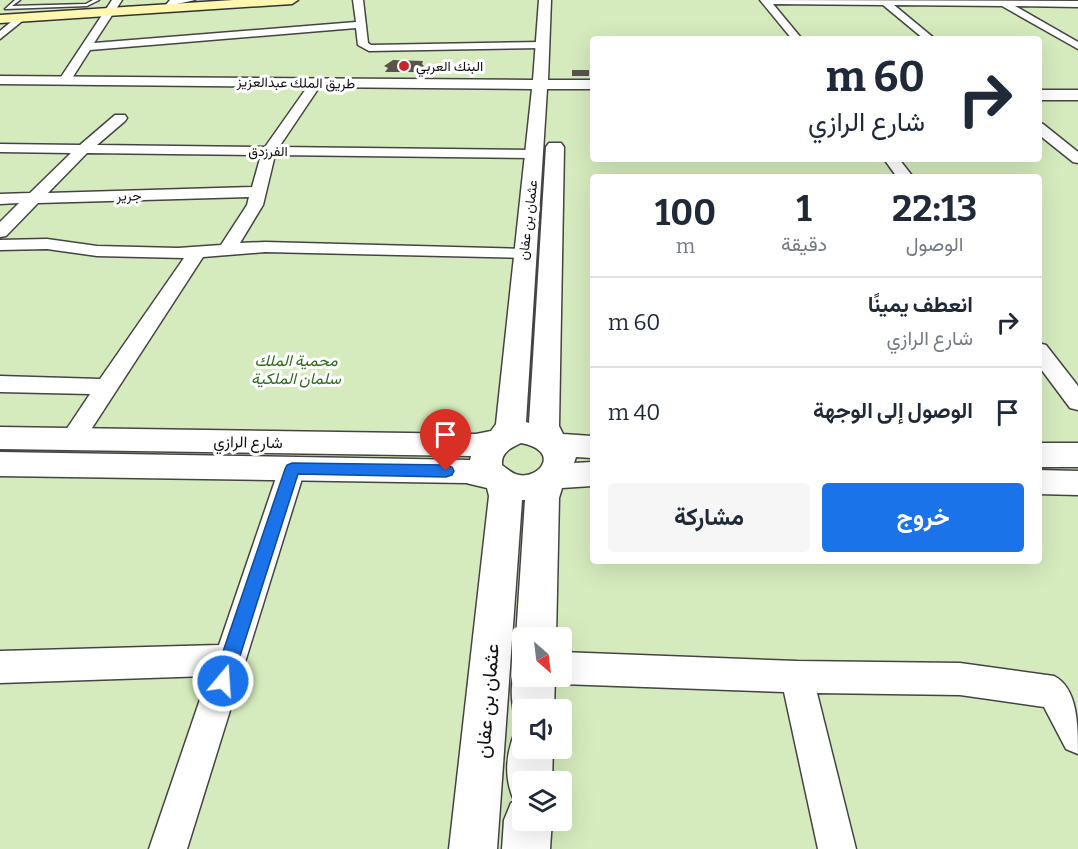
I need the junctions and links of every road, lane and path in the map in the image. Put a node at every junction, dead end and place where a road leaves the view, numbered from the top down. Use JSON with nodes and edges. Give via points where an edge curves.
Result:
{"nodes":[{"id":1,"x":18,"y":0,"type":"edge"},
{"id":2,"x":73,"y":0,"type":"edge"},
{"id":3,"x":97,"y":0,"type":"edge"},
{"id":4,"x":190,"y":0,"type":"edge"},
{"id":5,"x":251,"y":0,"type":"edge"},
{"id":6,"x":292,"y":0,"type":"edge"},
{"id":7,"x":358,"y":0,"type":"edge"},
{"id":8,"x":545,"y":0,"type":"edge"},
{"id":9,"x":559,"y":0,"type":"edge"},
{"id":10,"x":211,"y":1,"type":"edge"},
{"id":11,"x":765,"y":1,"type":"edge"},
{"id":12,"x":173,"y":2,"type":"edge"},
{"id":13,"x":885,"y":2,"type":"junction"},
{"id":14,"x":1004,"y":4,"type":"junction"},
{"id":15,"x":1078,"y":4,"type":"edge"},
{"id":16,"x":67,"y":6,"type":"junction"},
{"id":17,"x":47,"y":7,"type":"edge"},
{"id":18,"x":113,"y":7,"type":"edge"},
{"id":19,"x":8,"y":15,"type":"edge"},
{"id":20,"x":361,"y":25,"type":"junction"},
{"id":21,"x":0,"y":36,"type":"edge"},
{"id":22,"x":794,"y":36,"type":"edge"},
{"id":23,"x":926,"y":36,"type":"edge"},
{"id":24,"x":543,"y":45,"type":"junction"},
{"id":25,"x":1078,"y":46,"type":"edge"},
{"id":26,"x":87,"y":47,"type":"junction"},
{"id":27,"x":0,"y":80,"type":"edge"},
{"id":28,"x":65,"y":80,"type":"junction"},
{"id":29,"x":590,"y":85,"type":"edge"},
{"id":30,"x":0,"y":86,"type":"edge"},
{"id":31,"x":549,"y":88,"type":"junction"},
{"id":32,"x":312,"y":89,"type":"junction"},
{"id":33,"x":1042,"y":89,"type":"edge"},
{"id":34,"x":1078,"y":90,"type":"edge"},
{"id":35,"x":590,"y":92,"type":"edge"},
{"id":36,"x":1042,"y":95,"type":"edge"},
{"id":37,"x":1078,"y":95,"type":"edge"},
{"id":38,"x":120,"y":118,"type":"dead end"},
{"id":39,"x":1042,"y":130,"type":"edge"},
{"id":40,"x":0,"y":148,"type":"edge"},
{"id":41,"x":83,"y":149,"type":"junction"},
{"id":42,"x":269,"y":151,"type":"junction"},
{"id":43,"x":536,"y":154,"type":"junction"},
{"id":44,"x":1076,"y":156,"type":"edge"},
{"id":45,"x":893,"y":162,"type":"edge"},
{"id":46,"x":903,"y":174,"type":"edge"},
{"id":47,"x":258,"y":192,"type":"junction"},
{"id":48,"x":0,"y":199,"type":"edge"},
{"id":49,"x":35,"y":199,"type":"junction"},
{"id":50,"x":0,"y":232,"type":"edge"},
{"id":51,"x":0,"y":245,"type":"edge"},
{"id":52,"x":226,"y":251,"type":"junction"},
{"id":53,"x":197,"y":252,"type":"junction"},
{"id":54,"x":524,"y":254,"type":"junction"},
{"id":55,"x":1042,"y":355,"type":"edge"},
{"id":56,"x":0,"y":384,"type":"edge"},
{"id":57,"x":107,"y":387,"type":"junction"},
{"id":58,"x":1078,"y":402,"type":"edge"},
{"id":59,"x":0,"y":438,"type":"edge"},
{"id":60,"x":72,"y":439,"type":"junction"},
{"id":61,"x":499,"y":440,"type":"junction"},
{"id":62,"x":590,"y":448,"type":"edge"},
{"id":63,"x":1042,"y":455,"type":"edge"},
{"id":64,"x":1078,"y":455,"type":"edge"},
{"id":65,"x":552,"y":460,"type":"junction"},
{"id":66,"x":0,"y":464,"type":"edge"},
{"id":67,"x":292,"y":469,"type":"junction"},
{"id":68,"x":590,"y":473,"type":"edge"},
{"id":69,"x":498,"y":480,"type":"junction"},
{"id":70,"x":1042,"y":482,"type":"edge"},
{"id":71,"x":1078,"y":483,"type":"edge"},
{"id":72,"x":536,"y":627,"type":"edge"},
{"id":73,"x":229,"y":660,"type":"junction"},
{"id":74,"x":0,"y":667,"type":"edge"},
{"id":75,"x":572,"y":668,"type":"edge"},
{"id":76,"x":797,"y":677,"type":"junction"},
{"id":77,"x":1078,"y":737,"type":"edge"},
{"id":78,"x":527,"y":831,"type":"edge"},
{"id":79,"x":168,"y":849,"type":"edge"},
{"id":80,"x":473,"y":849,"type":"edge"},
{"id":81,"x":526,"y":849,"type":"edge"},
{"id":82,"x":837,"y":849,"type":"edge"}],
"edges":[{"from":1,"to":19,"type":"lane","via":[[7,8]]},
{"from":2,"to":16,"type":"lane"},
{"from":3,"to":16,"type":"lane"},
{"from":4,"to":12,"type":"street"},
{"from":5,"to":10,"type":"main road"},
{"from":6,"to":18,"type":"main road"},
{"from":7,"to":20,"type":"street"},
{"from":8,"to":24,"type":"street","name":"عثمان بن عفان"},
{"from":9,"to":31,"type":"street","name":"عثمان بن عفان"},
{"from":10,"to":12,"type":"main road"},
{"from":11,"to":13,"type":"street"},
{"from":11,"to":22,"type":"street"},
{"from":12,"to":18,"type":"main road"},
{"from":13,"to":14,"type":"street"},
{"from":13,"to":23,"type":"street"},
{"from":14,"to":15,"type":"street"},
{"from":14,"to":25,"type":"street"},
{"from":16,"to":17,"type":"lane"},
{"from":17,"to":18,"type":"main road"},
{"from":17,"to":19,"type":"main road"},
{"from":18,"to":19,"type":"main road"},
{"from":18,"to":26,"type":"street"},
{"from":19,"to":21,"type":"street"},
{"from":20,"to":24,"type":"street","via":[[363,45],[369,48]]},
{"from":20,"to":26,"type":"street"},
{"from":24,"to":31,"type":"street","name":"عثمان بن عفان"},
{"from":26,"to":28,"type":"street"},
{"from":27,"to":28,"type":"street","name":"طريق الملك عبدالعزيز"},
{"from":28,"to":31,"type":"street","name":"طريق الملك عبدالعزيز"},
{"from":29,"to":31,"type":"street","name":"طريق الملك عبدالعزيز"},
{"from":30,"to":32,"type":"street","name":"طريق الملك عبدالعزيز"},
{"from":31,"to":32,"type":"street","name":"طريق الملك عبدالعزيز"},
{"from":31,"to":35,"type":"street","name":"طريق الملك عبدالعزيز"},
{"from":31,"to":43,"type":"street","name":"عثمان بن عفان"},
{"from":31,"to":65,"type":"street","name":"عثمان بن عفان","via":[[544,426]]},
{"from":32,"to":42,"type":"street"},
{"from":33,"to":34,"type":"street"},
{"from":36,"to":37,"type":"street"},
{"from":38,"to":41,"type":"street"},
{"from":39,"to":44,"type":"street"},
{"from":40,"to":41,"type":"street","name":"الفرزدق"},
{"from":41,"to":42,"type":"street","name":"الفرزدق"},
{"from":41,"to":49,"type":"street"},
{"from":42,"to":43,"type":"street","name":"الفرزدق"},
{"from":42,"to":47,"type":"street"},
{"from":43,"to":54,"type":"street","name":"عثمان بن عفان"},
{"from":45,"to":46,"type":"street"},
{"from":47,"to":49,"type":"street","name":"جرير"},
{"from":47,"to":52,"type":"street","via":[[255,205]]},
{"from":48,"to":49,"type":"street","name":"جرير"},
{"from":49,"to":50,"type":"street"},
{"from":51,"to":53,"type":"street"},
{"from":52,"to":53,"type":"street"},
{"from":52,"to":54,"type":"street","via":[[265,247]]},
{"from":53,"to":57,"type":"street"},
{"from":54,"to":61,"type":"street","name":"عثمان بن عفان","via":[[511,426]]},
{"from":55,"to":58,"type":"street"},
{"from":56,"to":57,"type":"street"},
{"from":57,"to":60,"type":"street"},
{"from":59,"to":60,"type":"street","name":"شارع الرازي"},
{"from":60,"to":61,"type":"street","name":"شارع الرازي","via":[[476,445]]},
{"from":61,"to":65,"type":"street","via":[[520,432],[534,433]]},
{"from":61,"to":69,"type":"street","via":[[488,451],[486,462]]},
{"from":62,"to":65,"type":"street"},
{"from":63,"to":64,"type":"street"},
{"from":65,"to":68,"type":"street"},
{"from":65,"to":69,"type":"street","via":[[530,487],[515,487]]},
{"from":65,"to":72,"type":"street","name":"عثمان بن عفان","via":[[542,498]]},
{"from":66,"to":67,"type":"street","name":"شارع الرازي"},
{"from":67,"to":69,"type":"street","name":"شارع الرازي","via":[[466,471]]},
{"from":67,"to":73,"type":"street"},
{"from":69,"to":80,"type":"street","name":"عثمان بن عفان","via":[[506,496]]},
{"from":70,"to":71,"type":"street"},
{"from":73,"to":74,"type":"street"},
{"from":73,"to":79,"type":"street"},
{"from":75,"to":76,"type":"street"},
{"from":76,"to":77,"type":"street","via":[[960,679],[1054,693]]},
{"from":76,"to":82,"type":"street"},
{"from":78,"to":81,"type":"street"}]}
